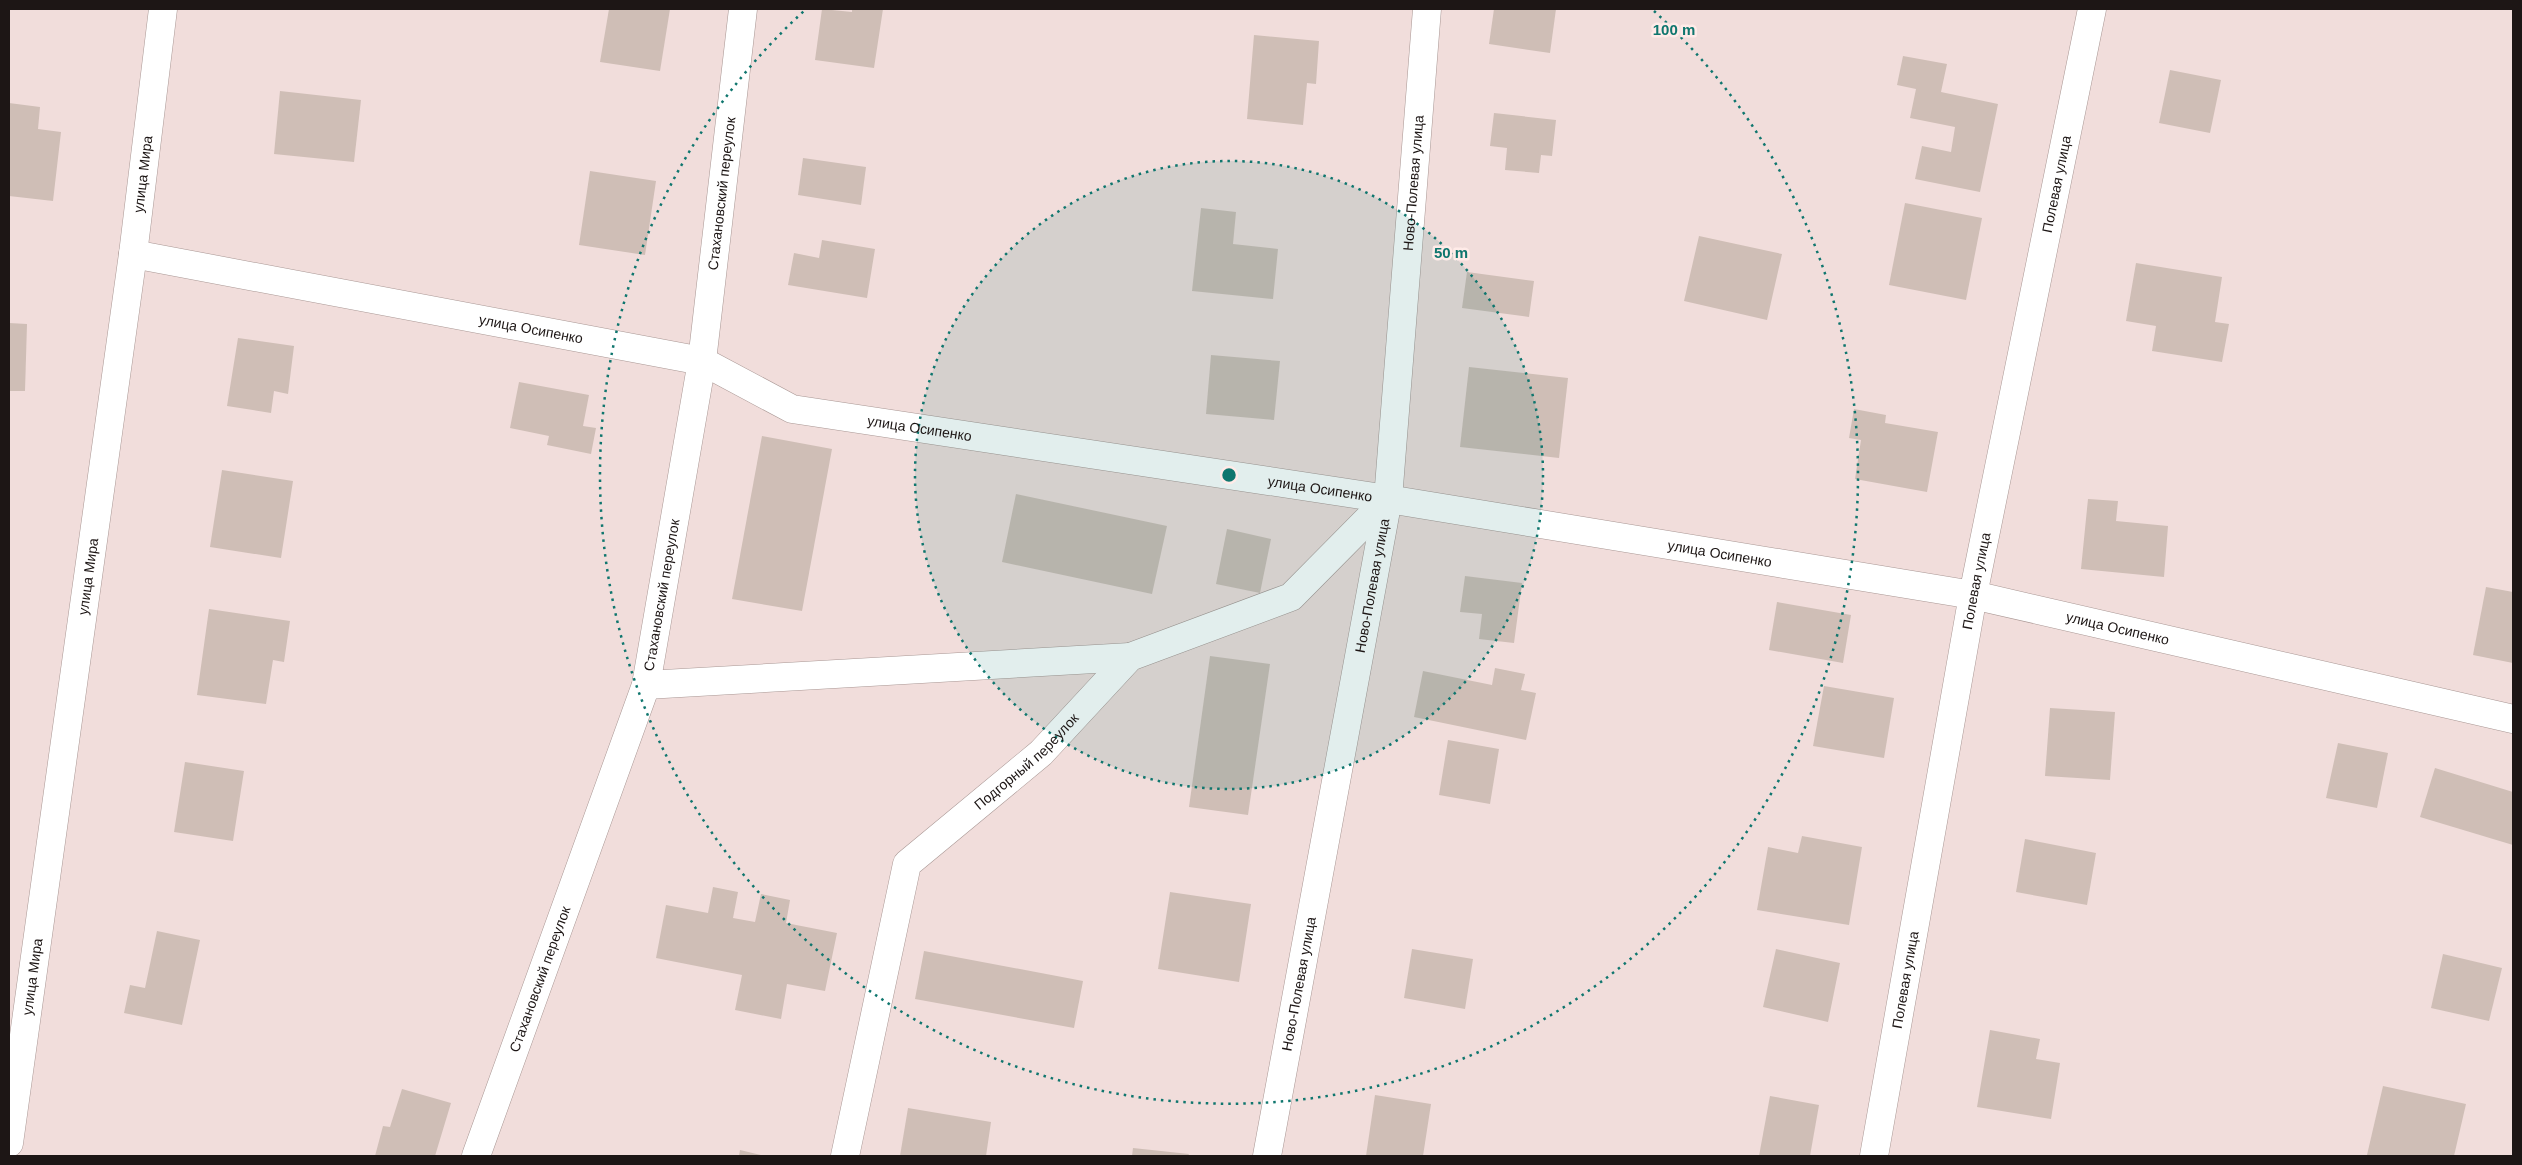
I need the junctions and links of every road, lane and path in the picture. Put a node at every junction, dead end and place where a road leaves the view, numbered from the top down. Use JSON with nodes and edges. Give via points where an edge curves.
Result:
{"nodes":[{"id":1,"x":163,"y":9,"type":"edge"},
{"id":2,"x":743,"y":9,"type":"edge"},
{"id":3,"x":1427,"y":9,"type":"edge"},
{"id":4,"x":2092,"y":9,"type":"edge"},
{"id":5,"x":133,"y":254,"type":"junction"},
{"id":6,"x":702,"y":361,"type":"junction"},
{"id":7,"x":1388,"y":499,"type":"junction"},
{"id":8,"x":1973,"y":596,"type":"junction"},
{"id":9,"x":1130,"y":657,"type":"junction"},
{"id":10,"x":646,"y":684,"type":"junction"},
{"id":11,"x":2513,"y":719,"type":"edge"},
{"id":12,"x":9,"y":1143,"type":"edge"},
{"id":13,"x":476,"y":1156,"type":"edge"},
{"id":14,"x":845,"y":1156,"type":"edge"},
{"id":15,"x":1268,"y":1156,"type":"edge"},
{"id":16,"x":1874,"y":1156,"type":"edge"}],
"edges":[{"from":1,"to":5,"type":"street","name":"улица Мира"},
{"from":2,"to":6,"type":"street","name":"Стахановский переулок"},
{"from":3,"to":7,"type":"street","name":"Ново-Полевая улица"},
{"from":4,"to":8,"type":"street","name":"Полевая улица"},
{"from":5,"to":6,"type":"street","name":"улица Осипенко"},
{"from":5,"to":12,"type":"street","name":"улица Мира"},
{"from":6,"to":7,"type":"street","name":"улица Осипенко","via":[[792,409]]},
{"from":6,"to":10,"type":"street","name":"Стахановский переулок"},
{"from":7,"to":8,"type":"street","name":"улица Осипенко"},
{"from":7,"to":9,"type":"street","name":"Подгорный переулок","via":[[1291,597]]},
{"from":7,"to":15,"type":"street","name":"Ново-Полевая улица"},
{"from":8,"to":11,"type":"street","name":"улица Осипенко"},
{"from":8,"to":16,"type":"street","name":"Полевая улица"},
{"from":9,"to":10,"type":"street"},
{"from":9,"to":14,"type":"street","name":"Подгорный переулок","via":[[1041,753],[907,864]]},
{"from":10,"to":13,"type":"street","name":"Стахановский переулок"}]}
